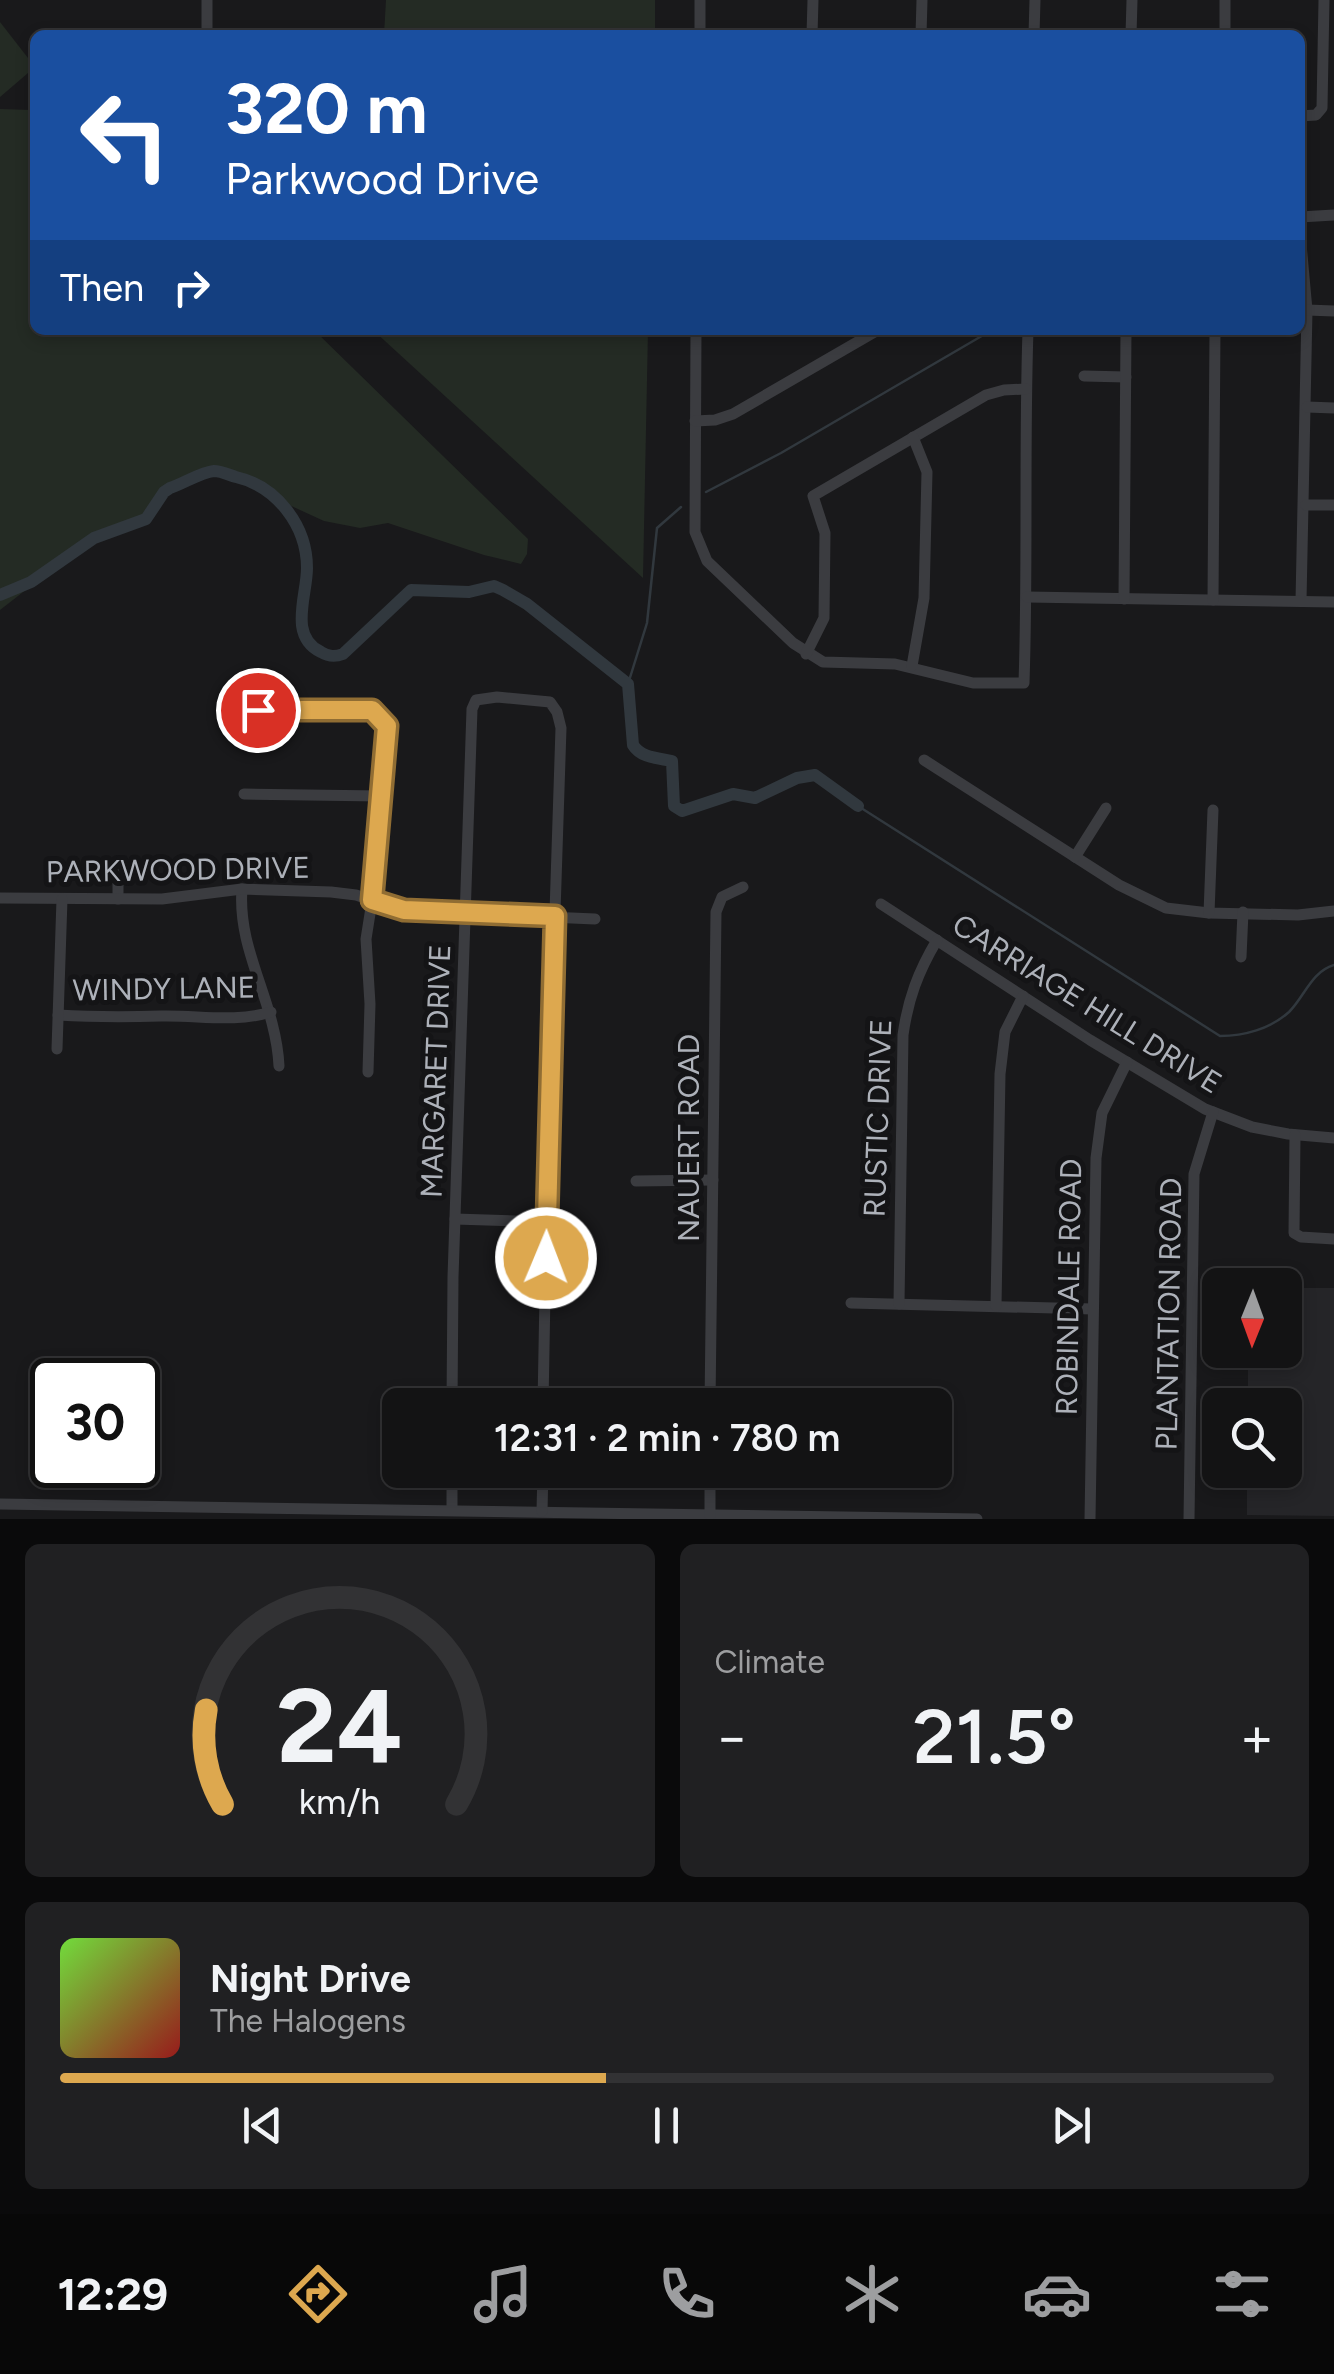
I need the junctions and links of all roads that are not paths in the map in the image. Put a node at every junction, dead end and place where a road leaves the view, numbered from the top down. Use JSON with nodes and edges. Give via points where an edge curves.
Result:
{"nodes":[{"id":1,"x":208,"y":0,"type":"edge"},
{"id":2,"x":700,"y":0,"type":"edge"},
{"id":3,"x":813,"y":0,"type":"edge"},
{"id":4,"x":922,"y":0,"type":"edge"},
{"id":5,"x":1035,"y":0,"type":"edge"},
{"id":6,"x":1132,"y":0,"type":"edge"},
{"id":7,"x":1225,"y":0,"type":"edge"},
{"id":8,"x":1324,"y":0,"type":"edge"},
{"id":9,"x":207,"y":30,"type":"edge"},
{"id":10,"x":700,"y":30,"type":"edge"},
{"id":11,"x":812,"y":30,"type":"edge"},
{"id":12,"x":921,"y":30,"type":"edge"},
{"id":13,"x":1034,"y":30,"type":"edge"},
{"id":14,"x":1131,"y":30,"type":"edge"},
{"id":15,"x":1225,"y":30,"type":"edge"},
{"id":16,"x":1305,"y":116,"type":"edge"},
{"id":17,"x":1334,"y":216,"type":"edge"},
{"id":18,"x":1305,"y":217,"type":"edge"},
{"id":19,"x":1305,"y":288,"type":"edge"},
{"id":20,"x":1307,"y":310,"type":"junction"},
{"id":21,"x":1334,"y":311,"type":"edge"},
{"id":22,"x":696,"y":335,"type":"edge"},
{"id":23,"x":869,"y":335,"type":"edge"},
{"id":24,"x":1028,"y":335,"type":"edge"},
{"id":25,"x":1126,"y":335,"type":"edge"},
{"id":26,"x":1215,"y":335,"type":"edge"},
{"id":27,"x":1084,"y":376,"type":"dead end"},
{"id":28,"x":1126,"y":377,"type":"junction"},
{"id":29,"x":1026,"y":389,"type":"junction"},
{"id":30,"x":1307,"y":407,"type":"junction"},
{"id":31,"x":1334,"y":408,"type":"edge"},
{"id":32,"x":695,"y":421,"type":"junction"},
{"id":33,"x":912,"y":437,"type":"junction"},
{"id":34,"x":1306,"y":505,"type":"junction"},
{"id":35,"x":1334,"y":506,"type":"edge"},
{"id":36,"x":1027,"y":597,"type":"junction"},
{"id":37,"x":1124,"y":599,"type":"junction"},
{"id":38,"x":1214,"y":600,"type":"junction"},
{"id":39,"x":1301,"y":601,"type":"junction"},
{"id":40,"x":1334,"y":602,"type":"edge"},
{"id":41,"x":806,"y":654,"type":"junction"},
{"id":42,"x":912,"y":666,"type":"junction"},
{"id":43,"x":258,"y":710,"type":"dead end"},
{"id":44,"x":924,"y":760,"type":"dead end"},
{"id":45,"x":244,"y":794,"type":"dead end"},
{"id":46,"x":380,"y":796,"type":"junction"},
{"id":47,"x":1106,"y":808,"type":"dead end"},
{"id":48,"x":1213,"y":810,"type":"dead end"},
{"id":49,"x":1075,"y":857,"type":"junction"},
{"id":50,"x":118,"y":863,"type":"dead end"},
{"id":51,"x":744,"y":887,"type":"dead end"},
{"id":52,"x":242,"y":889,"type":"junction"},
{"id":53,"x":0,"y":898,"type":"edge"},
{"id":54,"x":62,"y":898,"type":"junction"},
{"id":55,"x":118,"y":899,"type":"junction"},
{"id":56,"x":372,"y":900,"type":"junction"},
{"id":57,"x":881,"y":904,"type":"dead end"},
{"id":58,"x":1334,"y":911,"type":"edge"},
{"id":59,"x":1243,"y":912,"type":"junction"},
{"id":60,"x":466,"y":914,"type":"junction"},
{"id":61,"x":1210,"y":914,"type":"junction"},
{"id":62,"x":555,"y":916,"type":"junction"},
{"id":63,"x":595,"y":918,"type":"dead end"},
{"id":64,"x":936,"y":940,"type":"junction"},
{"id":65,"x":1241,"y":957,"type":"dead end"},
{"id":66,"x":1023,"y":996,"type":"junction"},
{"id":67,"x":271,"y":1012,"type":"junction"},
{"id":68,"x":58,"y":1015,"type":"junction"},
{"id":69,"x":57,"y":1049,"type":"dead end"},
{"id":70,"x":1127,"y":1062,"type":"junction"},
{"id":71,"x":279,"y":1066,"type":"dead end"},
{"id":72,"x":368,"y":1072,"type":"dead end"},
{"id":73,"x":1213,"y":1112,"type":"junction"},
{"id":74,"x":1295,"y":1135,"type":"junction"},
{"id":75,"x":1334,"y":1138,"type":"edge"},
{"id":76,"x":713,"y":1180,"type":"junction"},
{"id":77,"x":636,"y":1181,"type":"dead end"},
{"id":78,"x":456,"y":1219,"type":"junction"},
{"id":79,"x":546,"y":1222,"type":"junction"},
{"id":80,"x":1334,"y":1239,"type":"edge"},
{"id":81,"x":851,"y":1303,"type":"dead end"},
{"id":82,"x":899,"y":1304,"type":"junction"},
{"id":83,"x":996,"y":1306,"type":"junction"},
{"id":84,"x":1092,"y":1309,"type":"junction"},
{"id":85,"x":452,"y":1388,"type":"edge"},
{"id":86,"x":544,"y":1388,"type":"edge"},
{"id":87,"x":710,"y":1388,"type":"edge"},
{"id":88,"x":452,"y":1488,"type":"edge"},
{"id":89,"x":542,"y":1488,"type":"edge"},
{"id":90,"x":710,"y":1488,"type":"edge"},
{"id":91,"x":0,"y":1504,"type":"edge"},
{"id":92,"x":452,"y":1510,"type":"junction"},
{"id":93,"x":542,"y":1511,"type":"junction"},
{"id":94,"x":506,"y":1515,"type":"edge"},
{"id":95,"x":710,"y":1515,"type":"junction"},
{"id":96,"x":588,"y":1516,"type":"edge"},
{"id":97,"x":670,"y":1516,"type":"edge"},
{"id":98,"x":748,"y":1518,"type":"edge"},
{"id":99,"x":977,"y":1519,"type":"edge"},
{"id":100,"x":1090,"y":1519,"type":"edge"},
{"id":101,"x":1190,"y":1519,"type":"edge"}],
"edges":[{"from":1,"to":9,"type":"street"},
{"from":2,"to":10,"type":"street"},
{"from":3,"to":11,"type":"street"},
{"from":4,"to":12,"type":"street"},
{"from":5,"to":13,"type":"street"},
{"from":6,"to":14,"type":"street"},
{"from":7,"to":15,"type":"street"},
{"from":8,"to":16,"type":"street","via":[[1322,108]]},
{"from":17,"to":18,"type":"street"},
{"from":19,"to":20,"type":"street"},
{"from":20,"to":21,"type":"street"},
{"from":20,"to":30,"type":"street"},
{"from":22,"to":32,"type":"street"},
{"from":23,"to":32,"type":"street","via":[[733,414]]},
{"from":24,"to":29,"type":"street"},
{"from":25,"to":28,"type":"street"},
{"from":26,"to":38,"type":"street"},
{"from":27,"to":28,"type":"street"},
{"from":28,"to":37,"type":"street"},
{"from":29,"to":33,"type":"street","via":[[986,395]]},
{"from":29,"to":36,"type":"street"},
{"from":30,"to":31,"type":"street"},
{"from":30,"to":34,"type":"street"},
{"from":32,"to":41,"type":"street","via":[[698,547]]},
{"from":33,"to":41,"type":"street","via":[[812,496],[825,533],[824,618]]},
{"from":33,"to":42,"type":"street","via":[[927,472],[924,598]]},
{"from":34,"to":35,"type":"street"},
{"from":34,"to":39,"type":"street"},
{"from":36,"to":37,"type":"street"},
{"from":36,"to":42,"type":"street","via":[[1024,684],[973,683]]},
{"from":37,"to":38,"type":"street"},
{"from":38,"to":39,"type":"street"},
{"from":39,"to":40,"type":"street"},
{"from":41,"to":42,"type":"street","via":[[837,665]]},
{"from":43,"to":46,"type":"street","via":[[378,713],[387,726]]},
{"from":44,"to":49,"type":"street"},
{"from":45,"to":46,"type":"street"},
{"from":46,"to":56,"type":"street"},
{"from":47,"to":49,"type":"street"},
{"from":48,"to":61,"type":"street"},
{"from":49,"to":61,"type":"street","via":[[1156,903]]},
{"from":50,"to":55,"type":"street"},
{"from":51,"to":76,"type":"street","name":"NAUERT ROAD","via":[[722,897],[716,912]]},
{"from":52,"to":55,"type":"street","name":"PARKWOOD DRIVE"},
{"from":52,"to":56,"type":"street","name":"PARKWOOD DRIVE"},
{"from":52,"to":67,"type":"street","via":[[242,927]]},
{"from":53,"to":54,"type":"street","name":"PARKWOOD DRIVE"},
{"from":54,"to":55,"type":"street","name":"PARKWOOD DRIVE"},
{"from":54,"to":68,"type":"street"},
{"from":56,"to":60,"type":"street","name":"PARKWOOD DRIVE","via":[[404,910]]},
{"from":56,"to":72,"type":"street","via":[[366,939]]},
{"from":57,"to":64,"type":"street","name":"CARRIAGE HILL DRIVE"},
{"from":58,"to":59,"type":"street"},
{"from":59,"to":61,"type":"street"},
{"from":59,"to":65,"type":"street"},
{"from":60,"to":62,"type":"street","name":"PARKWOOD DRIVE"},
{"from":60,"to":62,"type":"street","name":"MARGARET DRIVE","via":[[472,709],[476,700],[497,697],[550,702],[560,719]]},
{"from":60,"to":78,"type":"street","name":"MARGARET DRIVE"},
{"from":62,"to":63,"type":"street","name":"PARKWOOD DRIVE"},
{"from":62,"to":79,"type":"street"},
{"from":64,"to":66,"type":"street","name":"CARRIAGE HILL DRIVE"},
{"from":64,"to":82,"type":"street","name":"RUSTIC DRIVE","via":[[905,1018]]},
{"from":66,"to":70,"type":"street","name":"CARRIAGE HILL DRIVE"},
{"from":66,"to":83,"type":"street","via":[[1006,1032],[1000,1074]]},
{"from":67,"to":68,"type":"street","name":"WINDY LANE","via":[[212,1019]]},
{"from":67,"to":71,"type":"street"},
{"from":68,"to":69,"type":"street"},
{"from":70,"to":73,"type":"street","name":"CARRIAGE HILL DRIVE"},
{"from":70,"to":84,"type":"street","name":"ROBINDALE ROAD","via":[[1098,1134]]},
{"from":73,"to":74,"type":"street","name":"CARRIAGE HILL DRIVE"},
{"from":73,"to":101,"type":"street","name":"PLANTATION ROAD","via":[[1194,1174]]},
{"from":74,"to":75,"type":"street","name":"CARRIAGE HILL DRIVE"},
{"from":74,"to":80,"type":"street","via":[[1294,1233]]},
{"from":76,"to":77,"type":"street"},
{"from":76,"to":87,"type":"street","name":"NAUERT ROAD"},
{"from":78,"to":79,"type":"street"},
{"from":78,"to":85,"type":"street","name":"MARGARET DRIVE"},
{"from":79,"to":86,"type":"street"},
{"from":81,"to":82,"type":"street"},
{"from":82,"to":83,"type":"street"},
{"from":83,"to":84,"type":"street"},
{"from":84,"to":100,"type":"street","name":"ROBINDALE ROAD"},
{"from":88,"to":92,"type":"street"},
{"from":89,"to":93,"type":"street"},
{"from":90,"to":95,"type":"street"},
{"from":91,"to":92,"type":"street"},
{"from":92,"to":94,"type":"street"},
{"from":93,"to":94,"type":"street"},
{"from":93,"to":96,"type":"street"},
{"from":95,"to":97,"type":"street"},
{"from":95,"to":98,"type":"street"},
{"from":96,"to":97,"type":"street"},
{"from":98,"to":99,"type":"street"}]}
